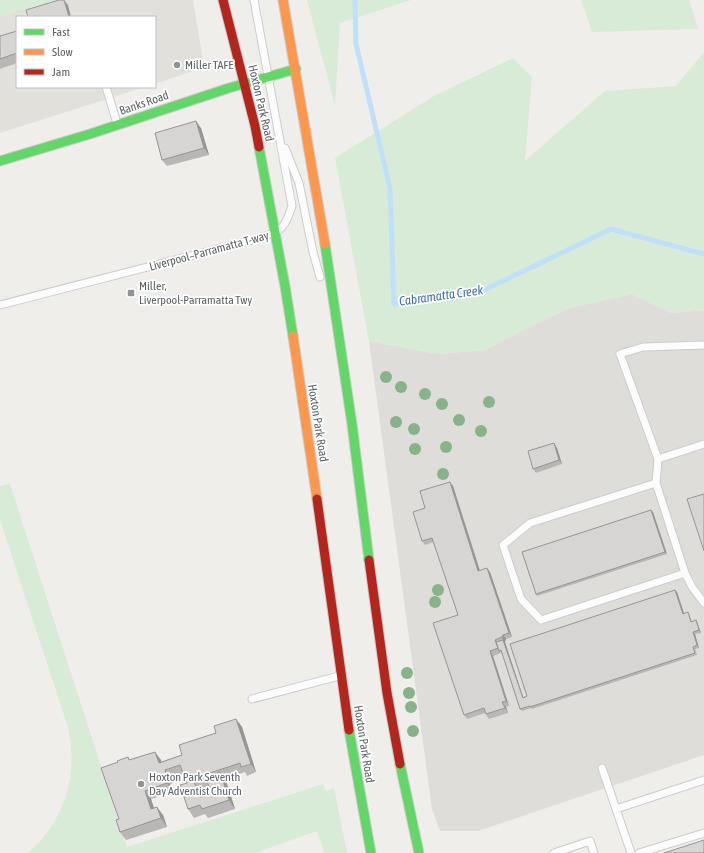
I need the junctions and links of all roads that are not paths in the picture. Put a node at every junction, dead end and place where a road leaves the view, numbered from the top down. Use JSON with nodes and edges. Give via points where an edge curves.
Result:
{"nodes":[{"id":1,"x":223,"y":0,"type":"edge"},
{"id":2,"x":254,"y":0,"type":"edge"},
{"id":3,"x":283,"y":0,"type":"edge"},
{"id":4,"x":296,"y":69,"type":"junction"},
{"id":5,"x":268,"y":75,"type":"junction"},
{"id":6,"x":245,"y":82,"type":"junction"},
{"id":7,"x":106,"y":88,"type":"edge"},
{"id":8,"x":118,"y":125,"type":"junction"},
{"id":9,"x":278,"y":127,"type":"junction"},
{"id":10,"x":0,"y":161,"type":"edge"},
{"id":11,"x":276,"y":233,"type":"junction"},
{"id":12,"x":322,"y":282,"type":"dead end"},
{"id":13,"x":324,"y":290,"type":"dead end"},
{"id":14,"x":0,"y":305,"type":"edge"},
{"id":15,"x":339,"y":335,"type":"junction"},
{"id":16,"x":704,"y":345,"type":"edge"},
{"id":17,"x":704,"y":444,"type":"edge"},
{"id":18,"x":658,"y":459,"type":"junction"},
{"id":19,"x":656,"y":483,"type":"junction"},
{"id":20,"x":685,"y":573,"type":"junction"},
{"id":21,"x":704,"y":603,"type":"edge"},
{"id":22,"x":342,"y":675,"type":"junction"},
{"id":23,"x":252,"y":699,"type":"dead end"},
{"id":24,"x":602,"y":768,"type":"dead end"},
{"id":25,"x":704,"y":780,"type":"edge"},
{"id":26,"x":616,"y":809,"type":"junction"},
{"id":27,"x":704,"y":833,"type":"edge"},
{"id":28,"x":371,"y":853,"type":"edge"},
{"id":29,"x":419,"y":853,"type":"edge"},
{"id":30,"x":554,"y":853,"type":"edge"},
{"id":31,"x":594,"y":853,"type":"edge"},
{"id":32,"x":631,"y":853,"type":"edge"},
{"id":33,"x":639,"y":853,"type":"edge"}],
"edges":[{"from":1,"to":6,"type":"main road","name":"Hoxton Park Road"},
{"from":2,"to":5,"type":"lane","name":"Liverpool–Parramatta T-way"},
{"from":3,"to":4,"type":"main road"},
{"from":4,"to":5,"type":"main road","name":"Banks Road"},
{"from":4,"to":15,"type":"main road"},
{"from":5,"to":6,"type":"main road","name":"Banks Road"},
{"from":5,"to":9,"type":"lane","name":"Liverpool–Parramatta T-way"},
{"from":6,"to":8,"type":"main road","name":"Banks Road"},
{"from":6,"to":11,"type":"main road","name":"Hoxton Park Road"},
{"from":7,"to":8,"type":"lane"},
{"from":8,"to":10,"type":"main road","name":"Banks Road"},
{"from":9,"to":11,"type":"lane","name":"Liverpool–Parramatta T-way","via":[[292,206],[287,223]]},
{"from":9,"to":12,"type":"lane","via":[[299,184]]},
{"from":11,"to":14,"type":"lane","name":"Liverpool–Parramatta T-way"},
{"from":11,"to":22,"type":"main road","name":"Hoxton Park Road","via":[[324,536]]},
{"from":13,"to":15,"type":"lane"},
{"from":15,"to":29,"type":"main road","via":[[390,711],[416,828]]},
{"from":16,"to":18,"type":"lane","via":[[643,347],[620,354]]},
{"from":17,"to":18,"type":"lane"},
{"from":18,"to":19,"type":"lane"},
{"from":19,"to":20,"type":"lane"},
{"from":19,"to":20,"type":"lane","via":[[530,523],[503,545],[521,599],[541,620]]},
{"from":20,"to":21,"type":"lane"},
{"from":22,"to":23,"type":"lane"},
{"from":22,"to":28,"type":"main road","name":"Hoxton Park Road","via":[[350,738]]},
{"from":24,"to":26,"type":"lane"},
{"from":25,"to":26,"type":"lane"},
{"from":26,"to":32,"type":"lane"},
{"from":27,"to":33,"type":"lane"},
{"from":30,"to":31,"type":"lane","via":[[590,841]]}]}
